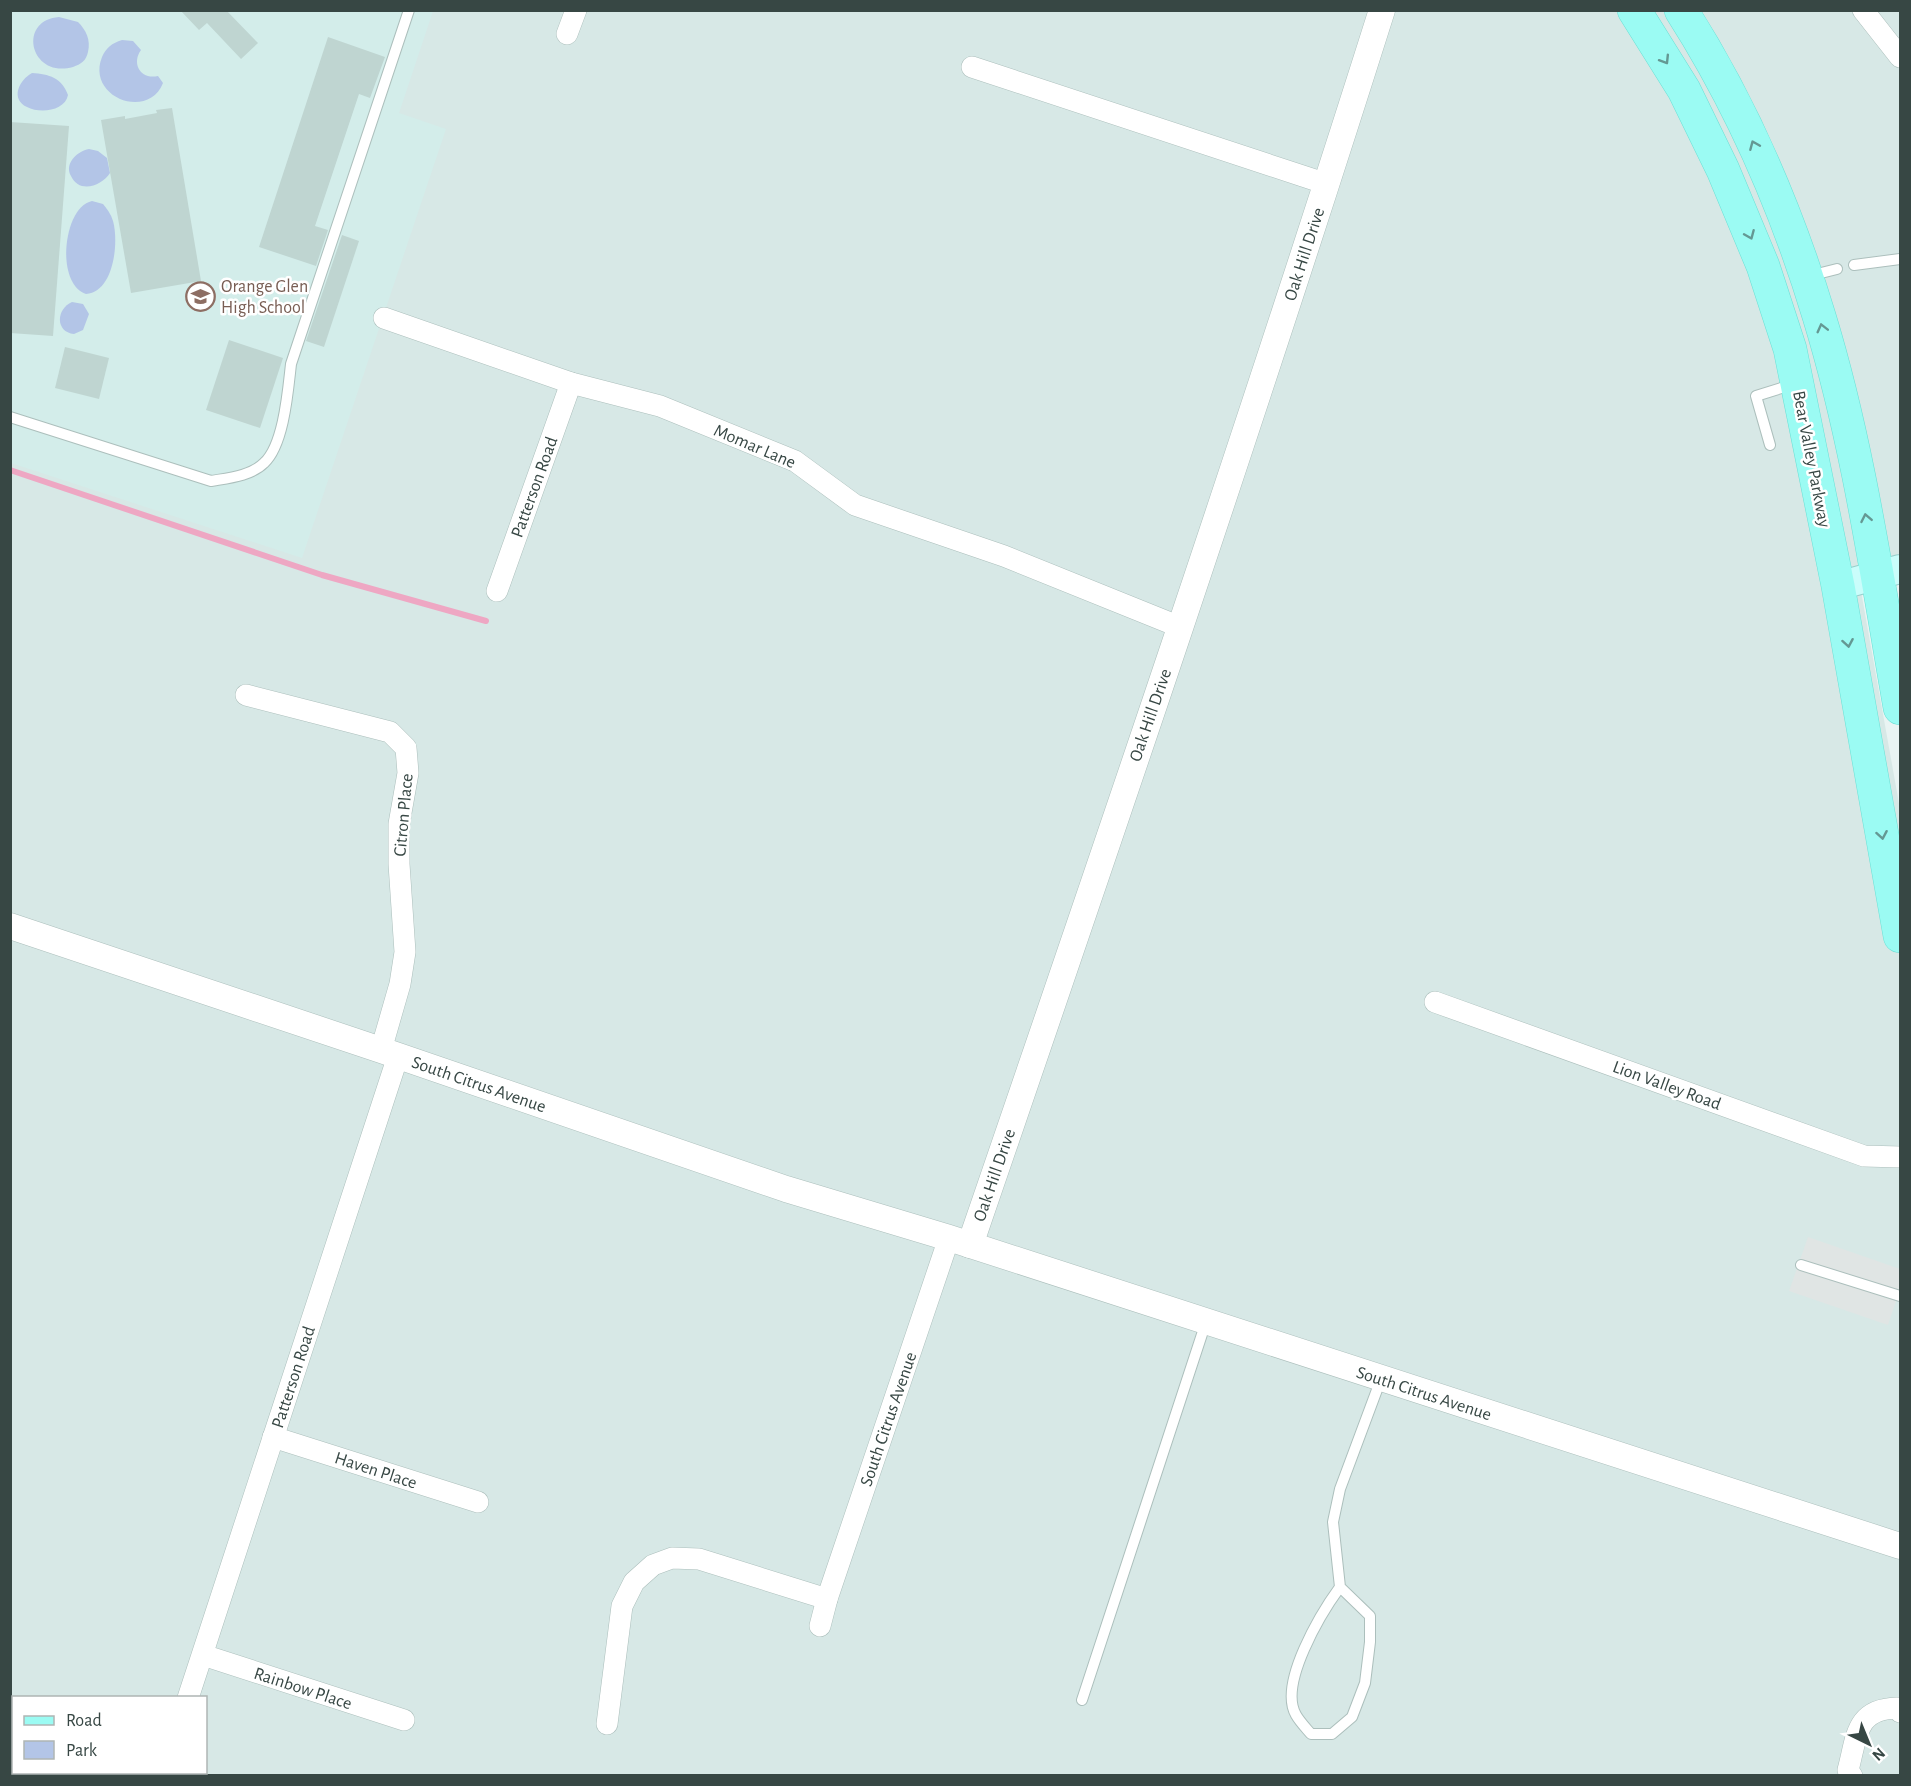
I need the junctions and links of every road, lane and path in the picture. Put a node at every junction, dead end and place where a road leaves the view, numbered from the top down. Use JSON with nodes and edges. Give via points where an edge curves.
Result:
{"nodes":[{"id":1,"x":409,"y":10,"type":"edge"},
{"id":2,"x":576,"y":10,"type":"edge"},
{"id":3,"x":1383,"y":10,"type":"edge"},
{"id":4,"x":1634,"y":10,"type":"edge"},
{"id":5,"x":1680,"y":10,"type":"edge"},
{"id":6,"x":1863,"y":10,"type":"edge"},
{"id":7,"x":567,"y":34,"type":"dead end"},
{"id":8,"x":1898,"y":55,"type":"edge"},
{"id":9,"x":972,"y":67,"type":"dead end"},
{"id":10,"x":1327,"y":184,"type":"junction"},
{"id":11,"x":1900,"y":259,"type":"edge"},
{"id":12,"x":1854,"y":265,"type":"dead end"},
{"id":13,"x":384,"y":318,"type":"dead end"},
{"id":14,"x":571,"y":383,"type":"junction"},
{"id":15,"x":1797,"y":383,"type":"junction"},
{"id":16,"x":10,"y":417,"type":"edge"},
{"id":17,"x":1770,"y":445,"type":"dead end"},
{"id":18,"x":1888,"y":572,"type":"edge"},
{"id":19,"x":1838,"y":586,"type":"junction"},
{"id":20,"x":497,"y":591,"type":"dead end"},
{"id":21,"x":1180,"y":627,"type":"junction"},
{"id":22,"x":246,"y":695,"type":"dead end"},
{"id":23,"x":1900,"y":708,"type":"edge"},
{"id":24,"x":10,"y":926,"type":"edge"},
{"id":25,"x":1900,"y":936,"type":"edge"},
{"id":26,"x":1435,"y":1002,"type":"dead end"},
{"id":27,"x":389,"y":1053,"type":"junction"},
{"id":28,"x":1900,"y":1157,"type":"edge"},
{"id":29,"x":960,"y":1241,"type":"junction"},
{"id":30,"x":1801,"y":1265,"type":"dead end"},
{"id":31,"x":1900,"y":1296,"type":"edge"},
{"id":32,"x":1206,"y":1322,"type":"junction"},
{"id":33,"x":1381,"y":1379,"type":"junction"},
{"id":34,"x":273,"y":1437,"type":"junction"},
{"id":35,"x":478,"y":1502,"type":"dead end"},
{"id":36,"x":1900,"y":1546,"type":"edge"},
{"id":37,"x":1340,"y":1587,"type":"junction"},
{"id":38,"x":827,"y":1599,"type":"junction"},
{"id":39,"x":820,"y":1626,"type":"dead end"},
{"id":40,"x":203,"y":1655,"type":"junction"},
{"id":41,"x":189,"y":1696,"type":"edge"},
{"id":42,"x":1082,"y":1700,"type":"dead end"},
{"id":43,"x":1900,"y":1712,"type":"edge"},
{"id":44,"x":404,"y":1720,"type":"dead end"},
{"id":45,"x":607,"y":1724,"type":"dead end"},
{"id":46,"x":1852,"y":1776,"type":"edge"}],
"edges":[{"from":1,"to":16,"type":"lane","via":[[291,364],[284,420],[265,463],[233,478],[211,481]]},
{"from":2,"to":7,"type":"street"},
{"from":3,"to":10,"type":"street","name":"Oak Hill Drive"},
{"from":4,"to":15,"type":"main road","name":"Bear Valley Parkway","one_way":true,"via":[[1684,90],[1723,170],[1763,266]]},
{"from":18,"to":5,"type":"main road","one_way":true,"via":[[1820,317],[1821,273]]},
{"from":6,"to":8,"type":"street"},
{"from":9,"to":10,"type":"street","name":"Oak Hill Drive"},
{"from":10,"to":21,"type":"street","name":"Oak Hill Drive"},
{"from":11,"to":12,"type":"lane"},
{"from":13,"to":14,"type":"street","name":"Momar Lane"},
{"from":14,"to":20,"type":"street","name":"Patterson Road"},
{"from":14,"to":21,"type":"street","name":"Momar Lane","via":[[660,406],[795,461],[855,505],[1004,556]]},
{"from":15,"to":17,"type":"lane","via":[[1756,396]]},
{"from":15,"to":19,"type":"main road","name":"Bear Valley Parkway"},
{"from":18,"to":19,"type":"main road"},
{"from":18,"to":23,"type":"main road"},
{"from":19,"to":25,"type":"main road","name":"Bear Valley Parkway","one_way":true},
{"from":21,"to":29,"type":"street","name":"Oak Hill Drive"},
{"from":22,"to":27,"type":"street","name":"Citron Place","via":[[390,732],[406,748],[408,772],[399,824],[405,952]]},
{"from":24,"to":27,"type":"street","name":"South Citrus Avenue"},
{"from":26,"to":28,"type":"street","name":"Lion Valley Road","via":[[1864,1156]]},
{"from":27,"to":29,"type":"street","name":"South Citrus Avenue","via":[[786,1190]]},
{"from":27,"to":34,"type":"street","name":"Patterson Road"},
{"from":29,"to":32,"type":"street","name":"South Citrus Avenue"},
{"from":29,"to":38,"type":"street","name":"South Citrus Avenue"},
{"from":30,"to":31,"type":"lane"},
{"from":32,"to":33,"type":"street","name":"South Citrus Avenue"},
{"from":32,"to":42,"type":"lane"},
{"from":33,"to":36,"type":"street","name":"South Citrus Avenue"},
{"from":33,"to":37,"type":"lane","via":[[1340,1489],[1333,1522]]},
{"from":34,"to":35,"type":"street","name":"Haven Place"},
{"from":34,"to":40,"type":"street","name":"Patterson Road"},
{"from":37,"to":37,"type":"lane","via":[[1308,1641],[1292,1685],[1295,1714],[1311,1734],[1332,1734],[1352,1717],[1365,1683],[1370,1616]]},
{"from":38,"to":39,"type":"street","name":"South Citrus Avenue"},
{"from":38,"to":45,"type":"street","via":[[699,1558],[672,1558],[653,1565],[634,1582],[622,1606]]},
{"from":40,"to":41,"type":"street","name":"Patterson Road"},
{"from":40,"to":44,"type":"street","name":"Rainbow Place"},
{"from":43,"to":46,"type":"street","via":[[1897,1708],[1880,1708],[1861,1722],[1848,1770]]}]}
